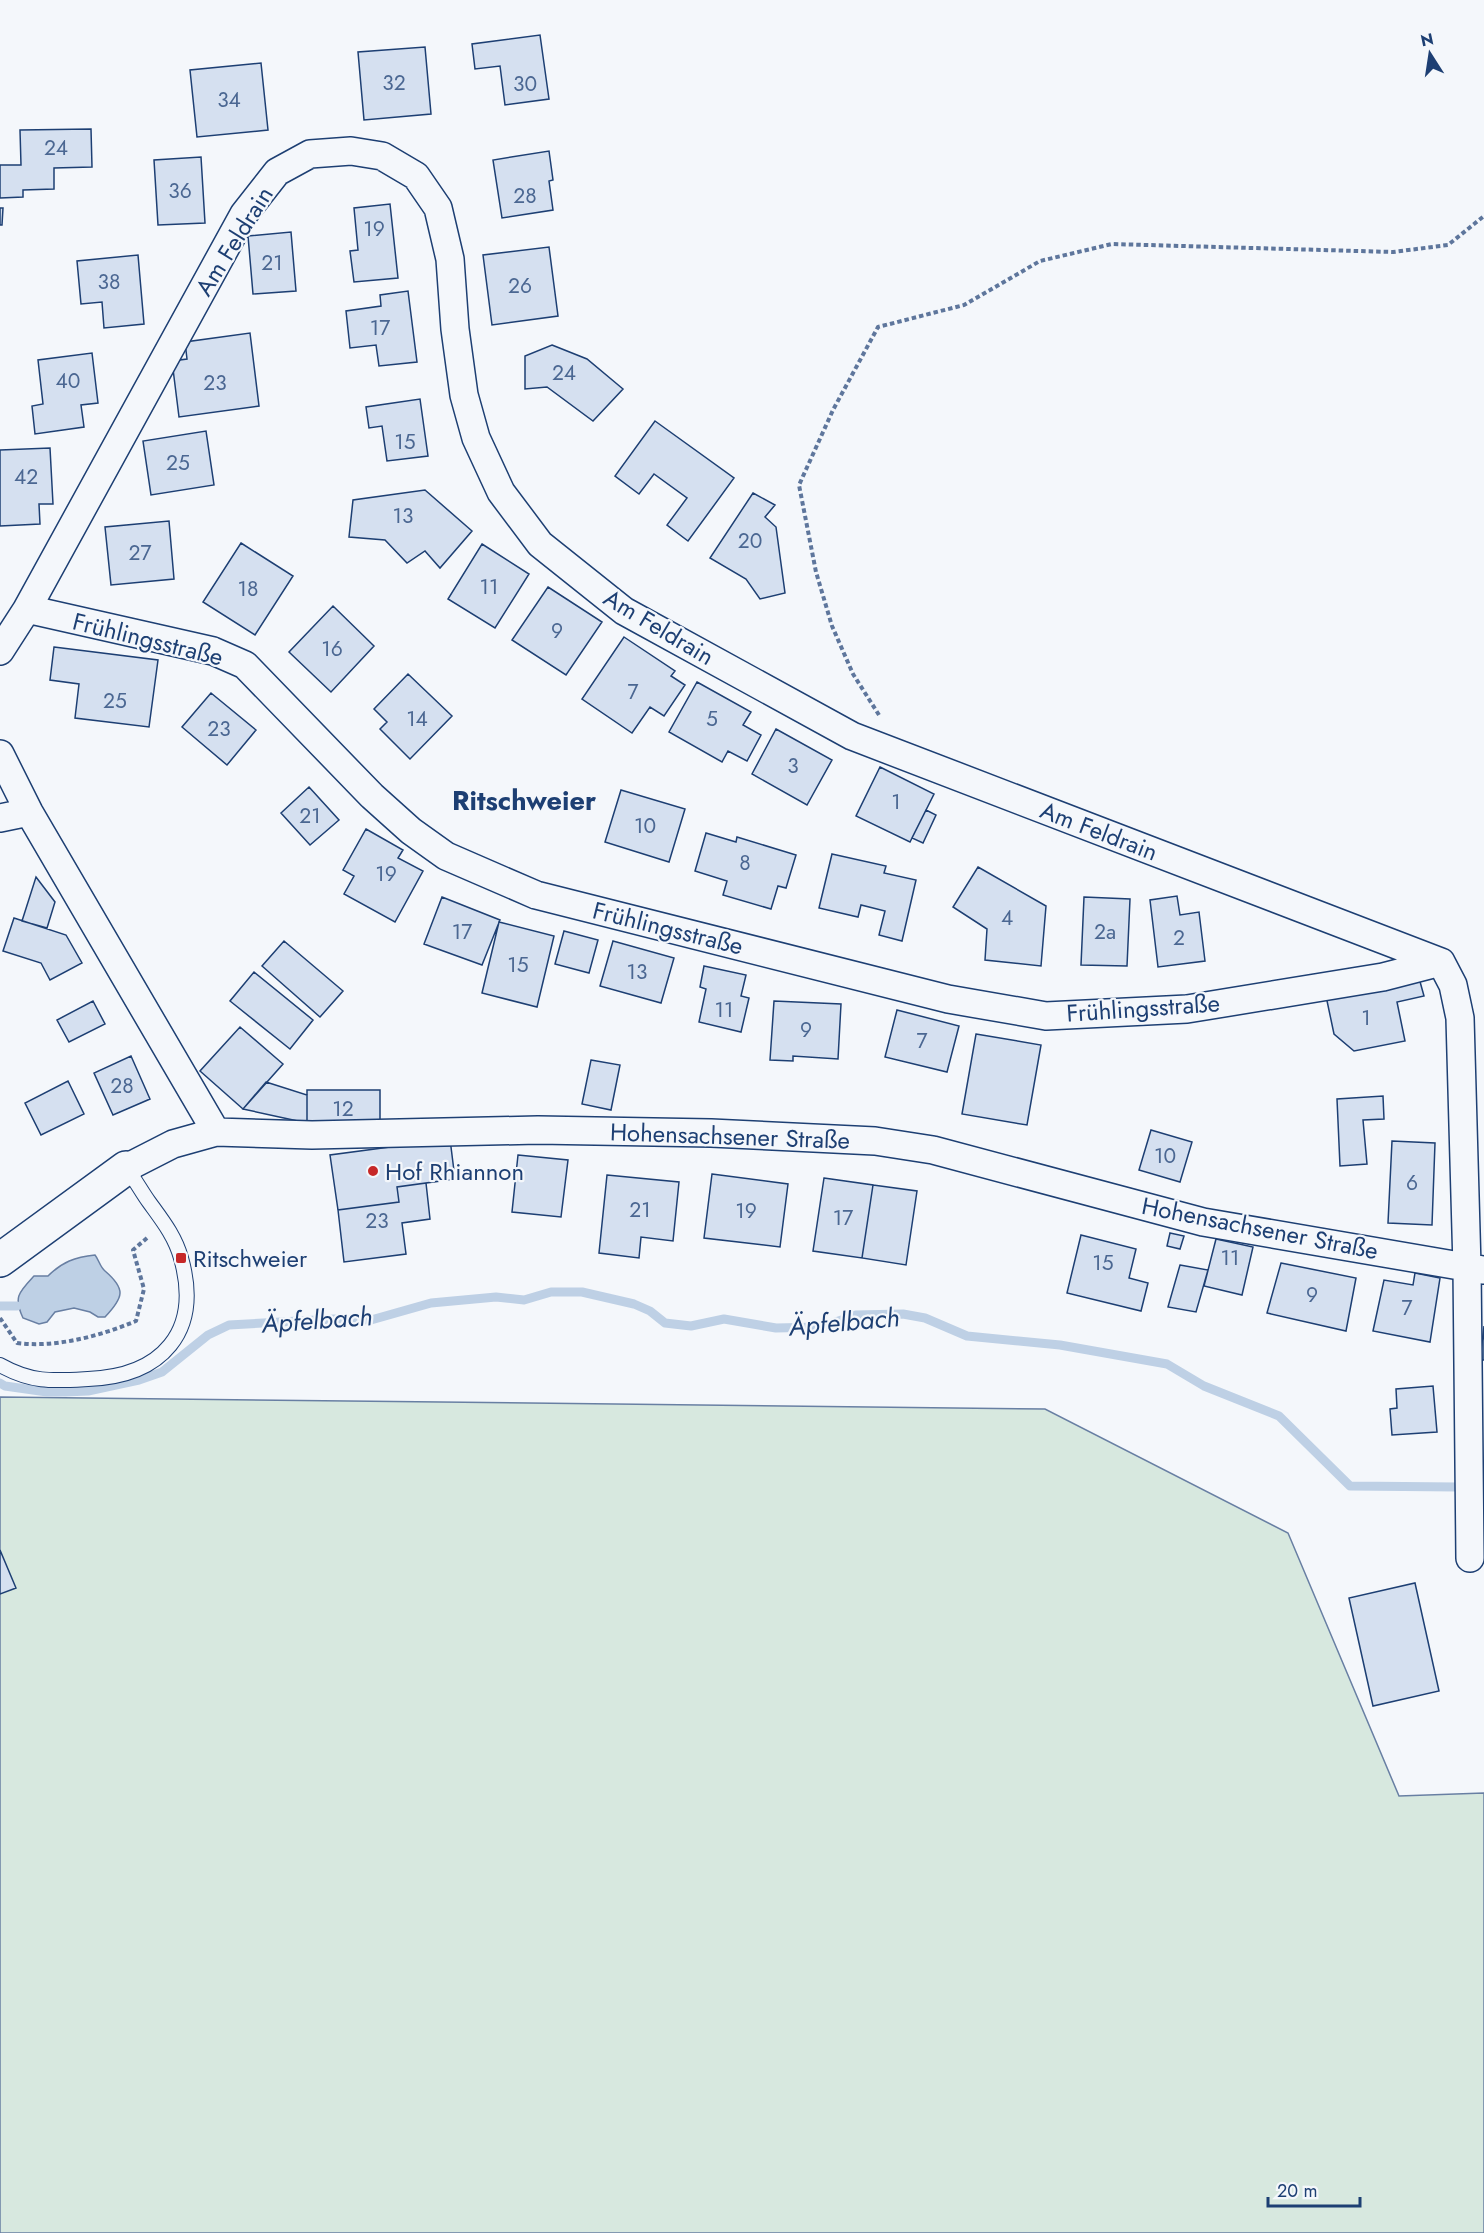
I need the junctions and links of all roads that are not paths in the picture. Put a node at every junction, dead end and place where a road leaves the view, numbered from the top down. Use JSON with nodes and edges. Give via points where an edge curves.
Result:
{"nodes":[{"id":1,"x":27,"y":609,"type":"junction"},
{"id":2,"x":0,"y":651,"type":"edge"},
{"id":3,"x":0,"y":754,"type":"edge"},
{"id":4,"x":28,"y":812,"type":"junction"},
{"id":5,"x":0,"y":818,"type":"edge"},
{"id":6,"x":1441,"y":962,"type":"junction"},
{"id":7,"x":216,"y":1132,"type":"junction"},
{"id":8,"x":129,"y":1172,"type":"junction"},
{"id":9,"x":0,"y":1260,"type":"edge"},
{"id":10,"x":1476,"y":1268,"type":"edge"},
{"id":11,"x":0,"y":1365,"type":"edge"},
{"id":12,"x":1470,"y":1558,"type":"dead end"}],
"edges":[{"from":1,"to":2,"type":"street"},
{"from":1,"to":6,"type":"street","name":"Frühlingsstraße","via":[[213,651],[245,665],[411,831],[446,856],[536,895],[937,996],[1046,1016],[1187,1009],[1383,977]]},
{"from":1,"to":6,"type":"street","name":"Am Feldrain","via":[[244,214],[270,180],[310,154],[351,151],[382,156],[416,176],[438,208],[450,259],[464,395],[476,438],[501,492],[540,544],[624,611],[852,736]]},
{"from":3,"to":4,"type":"street"},
{"from":4,"to":5,"type":"street"},
{"from":4,"to":7,"type":"street"},
{"from":6,"to":10,"type":"street","via":[[1453,985],[1460,1018]]},
{"from":7,"to":8,"type":"street","name":"Hohensachsener Straße","via":[[173,1144]]},
{"from":7,"to":10,"type":"street","name":"Hohensachsener Straße","via":[[312,1135],[538,1130],[875,1141],[933,1150],[1203,1222]]},
{"from":8,"to":9,"type":"street","name":"Hohensachsener Straße"},
{"from":8,"to":11,"type":"lane","via":[[166,1224],[181,1258],[187,1294],[184,1323],[172,1343],[152,1363],[109,1378],[52,1381],[19,1376]]},
{"from":10,"to":12,"type":"street"}]}
